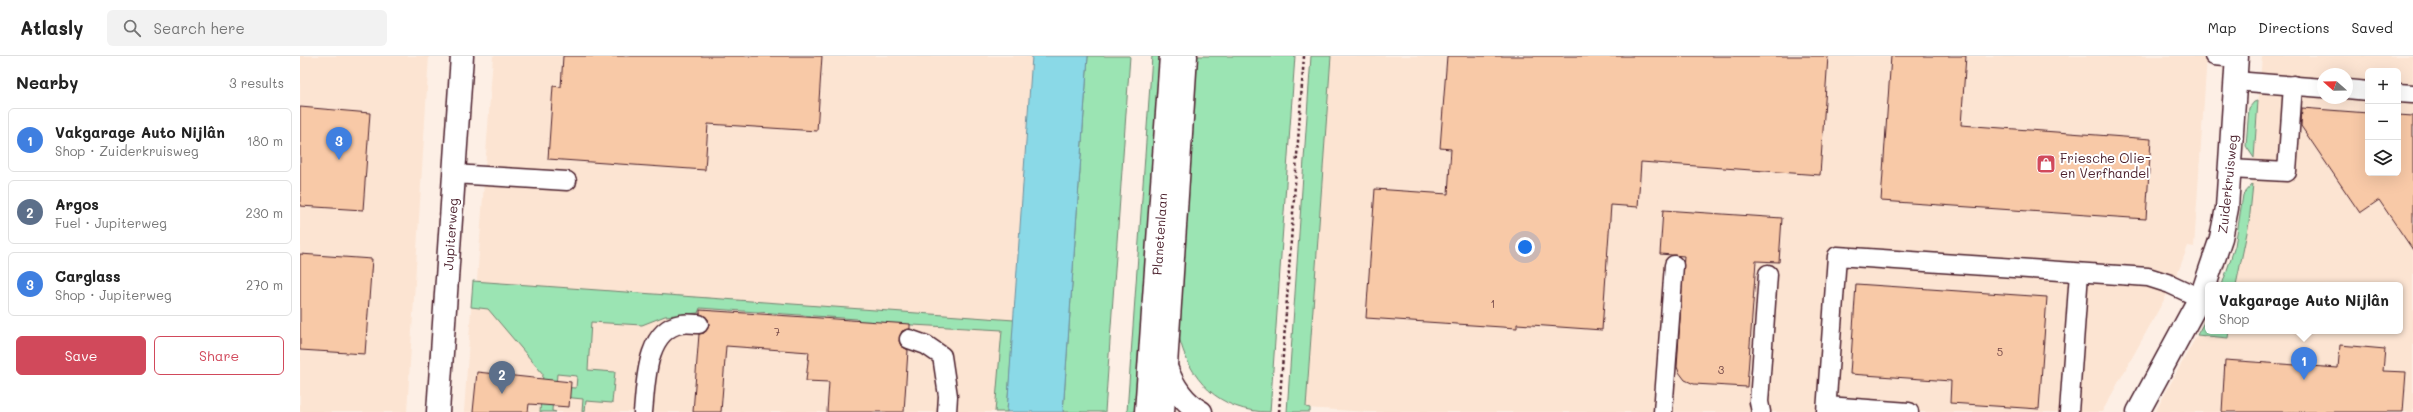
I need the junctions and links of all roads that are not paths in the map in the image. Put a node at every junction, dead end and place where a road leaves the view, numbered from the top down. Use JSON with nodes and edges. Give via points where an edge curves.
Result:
{"nodes":[{"id":1,"x":462,"y":56,"type":"edge"},
{"id":2,"x":1171,"y":56,"type":"edge"},
{"id":3,"x":1186,"y":56,"type":"edge"},
{"id":4,"x":2214,"y":56,"type":"edge"},
{"id":5,"x":2237,"y":57,"type":"edge"},
{"id":6,"x":2236,"y":81,"type":"junction"},
{"id":7,"x":2293,"y":85,"type":"junction"},
{"id":8,"x":2317,"y":87,"type":"edge"},
{"id":9,"x":2353,"y":90,"type":"edge"},
{"id":10,"x":2365,"y":91,"type":"edge"},
{"id":11,"x":2401,"y":93,"type":"edge"},
{"id":12,"x":2413,"y":94,"type":"edge"},
{"id":13,"x":2230,"y":169,"type":"junction"},
{"id":14,"x":453,"y":174,"type":"junction"},
{"id":15,"x":567,"y":181,"type":"dead end"},
{"id":16,"x":1674,"y":265,"type":"dead end"},
{"id":17,"x":2079,"y":273,"type":"junction"},
{"id":18,"x":1768,"y":274,"type":"dead end"},
{"id":19,"x":2206,"y":282,"type":"edge"},
{"id":20,"x":2205,"y":284,"type":"edge"},
{"id":21,"x":2200,"y":298,"type":"junction"},
{"id":22,"x":699,"y":324,"type":"dead end"},
{"id":23,"x":909,"y":339,"type":"dead end"},
{"id":24,"x":1166,"y":367,"type":"junction"},
{"id":25,"x":1827,"y":409,"type":"edge"},
{"id":26,"x":438,"y":412,"type":"edge"},
{"id":27,"x":643,"y":412,"type":"edge"},
{"id":28,"x":947,"y":412,"type":"edge"},
{"id":29,"x":1146,"y":412,"type":"edge"},
{"id":30,"x":1163,"y":412,"type":"edge"},
{"id":31,"x":1201,"y":412,"type":"edge"},
{"id":32,"x":1663,"y":412,"type":"edge"},
{"id":33,"x":1761,"y":412,"type":"edge"},
{"id":34,"x":1909,"y":412,"type":"edge"},
{"id":35,"x":2069,"y":412,"type":"edge"},
{"id":36,"x":2138,"y":412,"type":"edge"}],
"edges":[{"from":1,"to":14,"type":"main road","name":"Jupiterweg"},
{"from":2,"to":29,"type":"main road","name":"Planetenlaan"},
{"from":3,"to":24,"type":"main road","name":"Planetenlaan"},
{"from":4,"to":5,"type":"lane"},
{"from":5,"to":6,"type":"main road","name":"Zuiderkruisweg"},
{"from":6,"to":7,"type":"lane"},
{"from":6,"to":13,"type":"main road","name":"Zuiderkruisweg"},
{"from":7,"to":8,"type":"lane"},
{"from":7,"to":13,"type":"lane","via":[[2287,172]]},
{"from":9,"to":10,"type":"lane"},
{"from":11,"to":12,"type":"lane"},
{"from":13,"to":19,"type":"main road","name":"Zuiderkruisweg","via":[[2227,208],[2221,238]]},
{"from":14,"to":15,"type":"lane"},
{"from":14,"to":26,"type":"main road","name":"Jupiterweg"},
{"from":16,"to":32,"type":"lane"},
{"from":17,"to":21,"type":"lane","via":[[2148,277]]},
{"from":17,"to":25,"type":"lane","via":[[1837,256]]},
{"from":17,"to":35,"type":"lane"},
{"from":18,"to":33,"type":"lane","via":[[1759,402]]},
{"from":20,"to":21,"type":"main road","name":"Zuiderkruisweg"},
{"from":21,"to":36,"type":"main road","name":"Zuiderkruisweg"},
{"from":22,"to":27,"type":"lane","via":[[680,324],[665,332],[652,351],[647,368]]},
{"from":23,"to":28,"type":"lane","via":[[926,345],[942,356],[948,396]]},
{"from":24,"to":30,"type":"main road","name":"Planetenlaan"},
{"from":24,"to":31,"type":"main road","via":[[1177,390]]},
{"from":25,"to":34,"type":"lane"}]}
